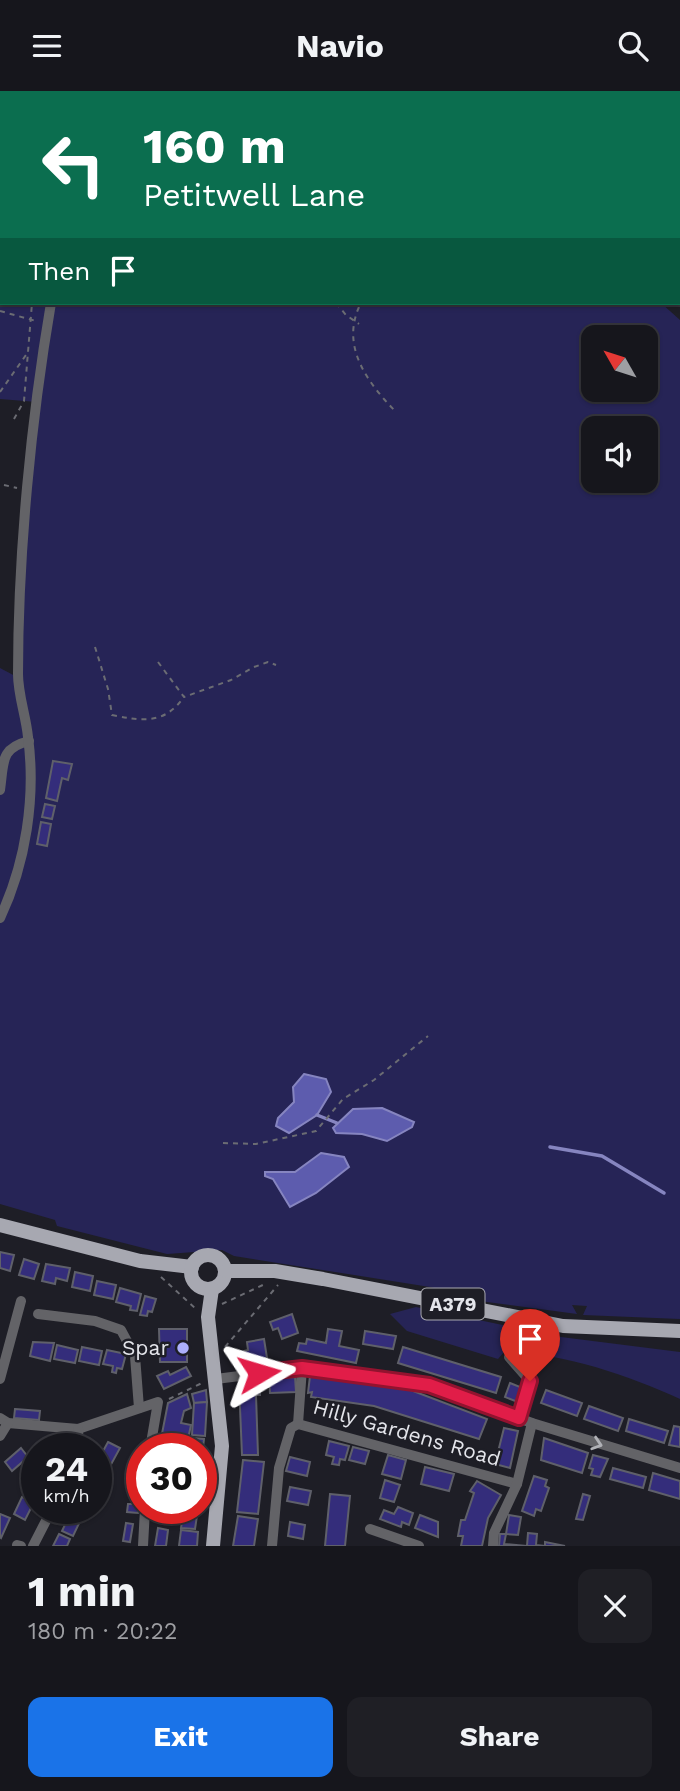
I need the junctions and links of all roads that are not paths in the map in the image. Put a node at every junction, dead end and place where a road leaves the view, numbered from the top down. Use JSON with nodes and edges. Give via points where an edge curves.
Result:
{"nodes":[{"id":1,"x":51,"y":305,"type":"edge"},
{"id":2,"x":29,"y":741,"type":"junction"},
{"id":3,"x":0,"y":790,"type":"edge"},
{"id":4,"x":0,"y":918,"type":"edge"},
{"id":5,"x":0,"y":1225,"type":"edge"},
{"id":6,"x":192,"y":1266,"type":"junction"},
{"id":7,"x":226,"y":1271,"type":"junction"},
{"id":8,"x":212,"y":1289,"type":"junction"},
{"id":9,"x":21,"y":1301,"type":"dead end"},
{"id":10,"x":38,"y":1314,"type":"dead end"},
{"id":11,"x":680,"y":1331,"type":"edge"},
{"id":12,"x":509,"y":1357,"type":"dead end"},
{"id":13,"x":302,"y":1368,"type":"junction"},
{"id":14,"x":216,"y":1378,"type":"junction"},
{"id":15,"x":0,"y":1379,"type":"edge"},
{"id":16,"x":139,"y":1408,"type":"junction"},
{"id":17,"x":519,"y":1418,"type":"junction"},
{"id":18,"x":4,"y":1420,"type":"edge"},
{"id":19,"x":532,"y":1423,"type":"junction"},
{"id":20,"x":298,"y":1424,"type":"junction"},
{"id":21,"x":78,"y":1429,"type":"junction"},
{"id":22,"x":78,"y":1433,"type":"edge"},
{"id":23,"x":153,"y":1433,"type":"edge"},
{"id":24,"x":0,"y":1436,"type":"edge"},
{"id":25,"x":680,"y":1468,"type":"edge"},
{"id":26,"x":517,"y":1484,"type":"junction"},
{"id":27,"x":44,"y":1524,"type":"edge"},
{"id":28,"x":145,"y":1524,"type":"edge"},
{"id":29,"x":370,"y":1529,"type":"dead end"},
{"id":30,"x":33,"y":1546,"type":"edge"},
{"id":31,"x":144,"y":1546,"type":"edge"},
{"id":32,"x":213,"y":1546,"type":"edge"},
{"id":33,"x":272,"y":1546,"type":"edge"},
{"id":34,"x":419,"y":1546,"type":"edge"},
{"id":35,"x":492,"y":1546,"type":"edge"}],
"edges":[{"from":1,"to":2,"type":"street","via":[[28,491],[18,677]]},
{"from":2,"to":3,"type":"street","via":[[5,752]]},
{"from":2,"to":4,"type":"street","via":[[30,814],[10,898]]},
{"from":5,"to":6,"type":"main road","via":[[140,1261]]},
{"from":6,"to":7,"type":"main road","via":[[199,1257],[211,1255],[221,1260]]},
{"from":6,"to":8,"type":"main road","via":[[194,1282]]},
{"from":7,"to":8,"type":"main road"},
{"from":7,"to":11,"type":"main road","number":"A379","via":[[288,1273],[563,1327]]},
{"from":8,"to":14,"type":"main road","via":[[209,1314]]},
{"from":9,"to":15,"type":"street"},
{"from":10,"to":16,"type":"street","via":[[95,1321],[121,1330],[135,1356]]},
{"from":12,"to":17,"type":"street","via":[[530,1381]]},
{"from":13,"to":14,"type":"street"},
{"from":13,"to":17,"type":"street","via":[[429,1385]]},
{"from":13,"to":20,"type":"street","name":"Hilly Gardens Road"},
{"from":14,"to":32,"type":"main road","via":[[222,1446]]},
{"from":16,"to":21,"type":"street"},
{"from":16,"to":23,"type":"street","via":[[158,1402]]},
{"from":17,"to":19,"type":"street"},
{"from":18,"to":21,"type":"street"},
{"from":18,"to":24,"type":"street"},
{"from":19,"to":25,"type":"street","one_way":true},
{"from":19,"to":26,"type":"street"},
{"from":20,"to":26,"type":"street","name":"Hilly Gardens Road"},
{"from":20,"to":33,"type":"street","via":[[288,1434],[279,1468]]},
{"from":21,"to":22,"type":"street"},
{"from":26,"to":35,"type":"street"},
{"from":27,"to":30,"type":"street"},
{"from":28,"to":31,"type":"street"},
{"from":29,"to":34,"type":"street"}]}
